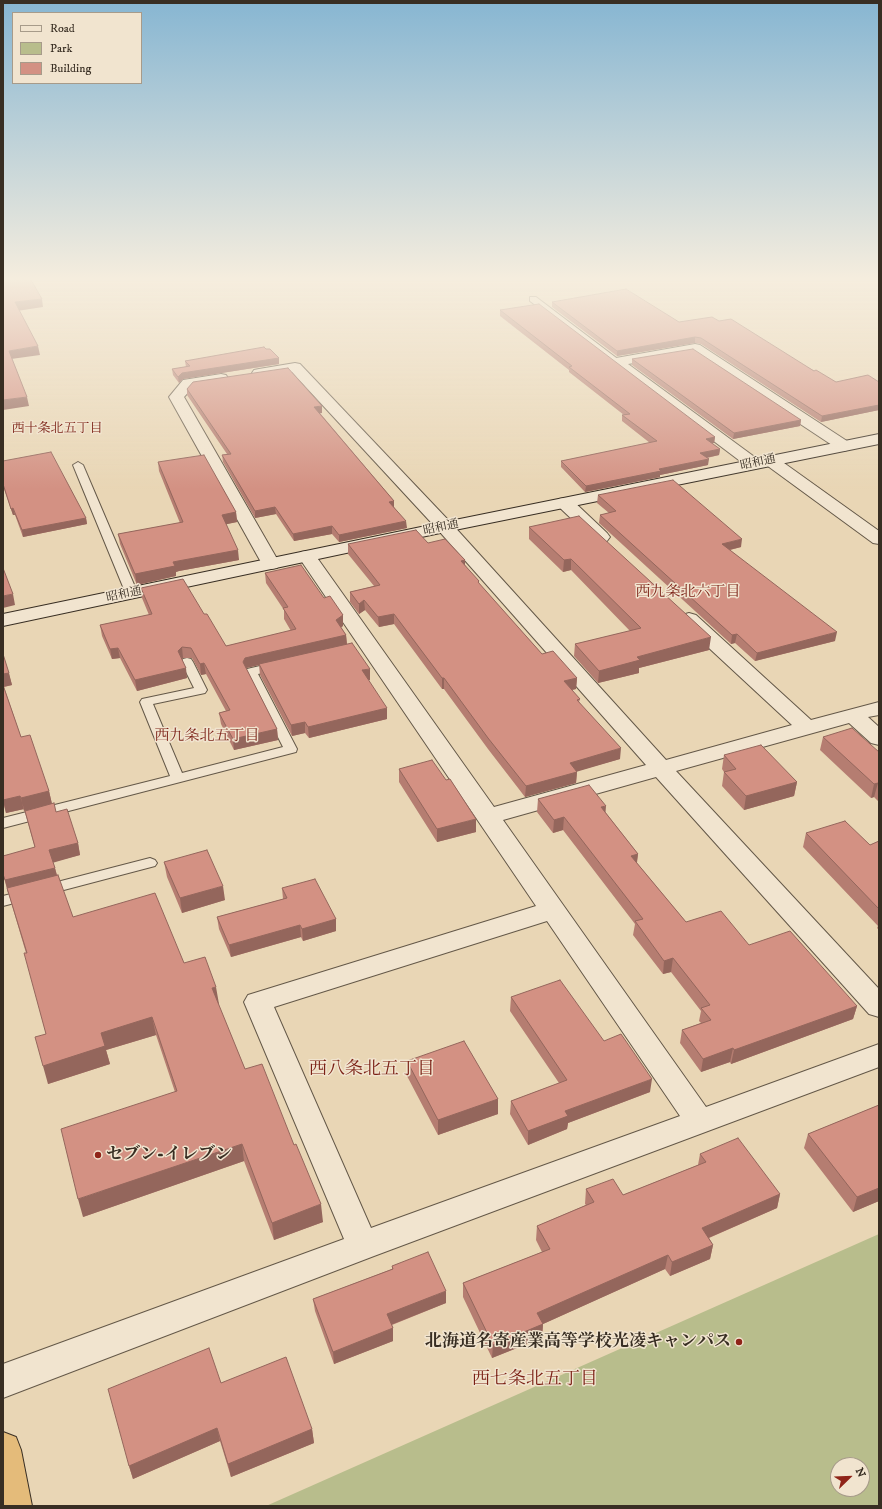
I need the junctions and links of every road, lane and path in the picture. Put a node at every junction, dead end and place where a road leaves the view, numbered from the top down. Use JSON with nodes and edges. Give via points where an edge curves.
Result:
{"nodes":[{"id":1,"x":598,"y":348,"type":"edge"},
{"id":2,"x":693,"y":348,"type":"edge"},
{"id":3,"x":696,"y":348,"type":"edge"},
{"id":4,"x":616,"y":362,"type":"junction"},
{"id":5,"x":879,"y":439,"type":"edge"},
{"id":6,"x":844,"y":446,"type":"junction"},
{"id":7,"x":763,"y":462,"type":"junction"},
{"id":8,"x":78,"y":465,"type":"dead end"},
{"id":9,"x":565,"y":503,"type":"junction"},
{"id":10,"x":445,"y":527,"type":"junction"},
{"id":11,"x":879,"y":539,"type":"edge"},
{"id":12,"x":617,"y":551,"type":"edge"},
{"id":13,"x":307,"y":556,"type":"junction"},
{"id":14,"x":271,"y":564,"type":"junction"},
{"id":15,"x":132,"y":594,"type":"junction"},
{"id":16,"x":674,"y":605,"type":"edge"},
{"id":17,"x":3,"y":620,"type":"edge"},
{"id":18,"x":187,"y":662,"type":"dead end"},
{"id":19,"x":290,"y":663,"type":"edge"},
{"id":20,"x":879,"y":708,"type":"edge"},
{"id":21,"x":853,"y":715,"type":"junction"},
{"id":22,"x":807,"y":728,"type":"junction"},
{"id":23,"x":879,"y":738,"type":"edge"},
{"id":24,"x":661,"y":768,"type":"junction"},
{"id":25,"x":178,"y":778,"type":"junction"},
{"id":26,"x":488,"y":816,"type":"junction"},
{"id":27,"x":3,"y":823,"type":"edge"},
{"id":28,"x":150,"y":863,"type":"dead end"},
{"id":29,"x":3,"y":901,"type":"edge"},
{"id":30,"x":552,"y":910,"type":"junction"},
{"id":31,"x":879,"y":1007,"type":"edge"},
{"id":32,"x":879,"y":1055,"type":"edge"},
{"id":33,"x":700,"y":1122,"type":"junction"},
{"id":34,"x":363,"y":1246,"type":"junction"},
{"id":35,"x":3,"y":1381,"type":"edge"},
{"id":36,"x":3,"y":1450,"type":"edge"},
{"id":37,"x":13,"y":1506,"type":"edge"}],
"edges":[{"from":1,"to":4,"type":"lane"},
{"from":2,"to":4,"type":"street"},
{"from":3,"to":6,"type":"street"},
{"from":4,"to":7,"type":"street"},
{"from":5,"to":6,"type":"street","name":"昭和通"},
{"from":6,"to":7,"type":"street","name":"昭和通"},
{"from":7,"to":9,"type":"street","name":"昭和通"},
{"from":7,"to":11,"type":"street"},
{"from":8,"to":15,"type":"lane"},
{"from":9,"to":10,"type":"street","name":"昭和通"},
{"from":9,"to":12,"type":"street"},
{"from":10,"to":13,"type":"street","name":"昭和通"},
{"from":10,"to":14,"type":"street","via":[[295,367],[188,383],[176,397]]},
{"from":10,"to":24,"type":"street"},
{"from":13,"to":14,"type":"street","name":"昭和通"},
{"from":13,"to":26,"type":"street","via":[[360,647]]},
{"from":14,"to":15,"type":"street","name":"昭和通"},
{"from":15,"to":17,"type":"street","name":"昭和通"},
{"from":16,"to":22,"type":"street"},
{"from":18,"to":25,"type":"lane","via":[[201,690],[146,702]]},
{"from":19,"to":25,"type":"lane","via":[[251,672],[291,749]]},
{"from":20,"to":21,"type":"street"},
{"from":21,"to":22,"type":"street"},
{"from":21,"to":23,"type":"street"},
{"from":22,"to":24,"type":"street"},
{"from":24,"to":26,"type":"street"},
{"from":24,"to":31,"type":"street"},
{"from":25,"to":27,"type":"lane"},
{"from":26,"to":30,"type":"street"},
{"from":28,"to":29,"type":"lane"},
{"from":30,"to":33,"type":"street"},
{"from":30,"to":34,"type":"street","via":[[258,1002]]},
{"from":32,"to":33,"type":"street"},
{"from":33,"to":34,"type":"street"},
{"from":34,"to":35,"type":"street"},
{"from":36,"to":37,"type":"highway"}]}
